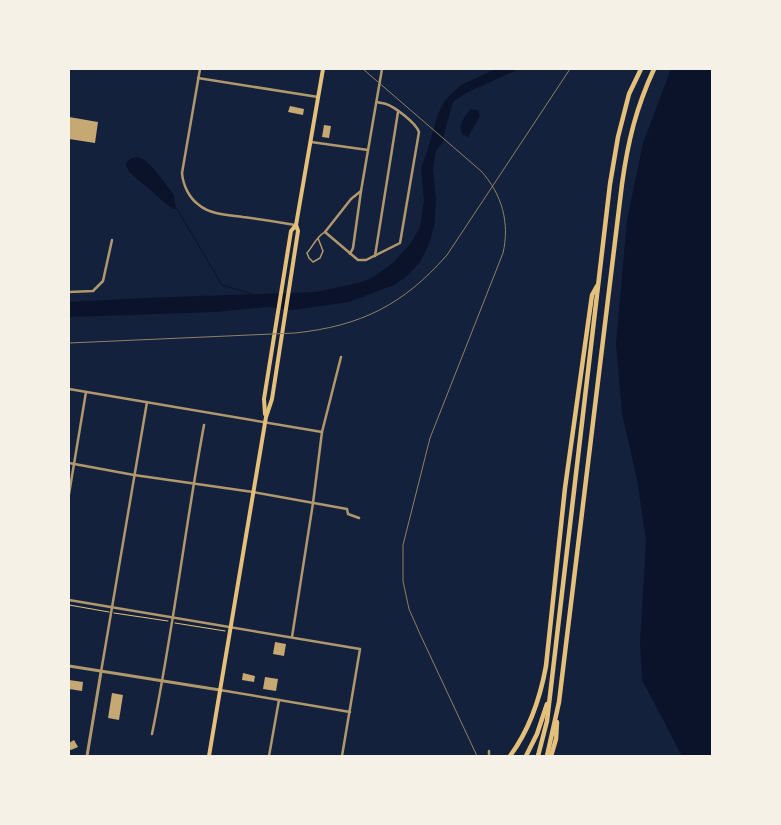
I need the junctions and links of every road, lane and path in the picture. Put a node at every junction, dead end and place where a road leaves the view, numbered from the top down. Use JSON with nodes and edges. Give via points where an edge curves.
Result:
{"nodes":[{"id":1,"x":200,"y":69,"type":"edge"},
{"id":2,"x":323,"y":69,"type":"edge"},
{"id":3,"x":382,"y":69,"type":"edge"},
{"id":4,"x":641,"y":69,"type":"edge"},
{"id":5,"x":654,"y":69,"type":"edge"},
{"id":6,"x":198,"y":78,"type":"junction"},
{"id":7,"x":318,"y":97,"type":"junction"},
{"id":8,"x":376,"y":102,"type":"junction"},
{"id":9,"x":398,"y":111,"type":"junction"},
{"id":10,"x":311,"y":142,"type":"junction"},
{"id":11,"x":368,"y":150,"type":"junction"},
{"id":12,"x":361,"y":191,"type":"junction"},
{"id":13,"x":296,"y":225,"type":"junction"},
{"id":14,"x":325,"y":232,"type":"junction"},
{"id":15,"x":318,"y":238,"type":"junction"},
{"id":16,"x":112,"y":240,"type":"dead end"},
{"id":17,"x":350,"y":254,"type":"junction"},
{"id":18,"x":375,"y":256,"type":"junction"},
{"id":19,"x":598,"y":283,"type":"junction"},
{"id":20,"x":69,"y":292,"type":"edge"},
{"id":21,"x":341,"y":357,"type":"dead end"},
{"id":22,"x":69,"y":389,"type":"edge"},
{"id":23,"x":86,"y":392,"type":"junction"},
{"id":24,"x":147,"y":402,"type":"junction"},
{"id":25,"x":266,"y":417,"type":"junction"},
{"id":26,"x":265,"y":423,"type":"junction"},
{"id":27,"x":204,"y":425,"type":"dead end"},
{"id":28,"x":322,"y":432,"type":"junction"},
{"id":29,"x":69,"y":463,"type":"edge"},
{"id":30,"x":74,"y":464,"type":"junction"},
{"id":31,"x":134,"y":475,"type":"junction"},
{"id":32,"x":193,"y":484,"type":"junction"},
{"id":33,"x":253,"y":492,"type":"junction"},
{"id":34,"x":69,"y":494,"type":"edge"},
{"id":35,"x":313,"y":503,"type":"junction"},
{"id":36,"x":359,"y":518,"type":"dead end"},
{"id":37,"x":69,"y":600,"type":"edge"},
{"id":38,"x":69,"y":605,"type":"edge"},
{"id":39,"x":112,"y":607,"type":"junction"},
{"id":40,"x":111,"y":612,"type":"junction"},
{"id":41,"x":172,"y":617,"type":"junction"},
{"id":42,"x":172,"y":622,"type":"junction"},
{"id":43,"x":230,"y":629,"type":"junction"},
{"id":44,"x":292,"y":637,"type":"junction"},
{"id":45,"x":69,"y":666,"type":"edge"},
{"id":46,"x":101,"y":672,"type":"junction"},
{"id":47,"x":163,"y":682,"type":"junction"},
{"id":48,"x":220,"y":690,"type":"junction"},
{"id":49,"x":550,"y":693,"type":"junction"},
{"id":50,"x":279,"y":700,"type":"junction"},
{"id":51,"x":559,"y":702,"type":"junction"},
{"id":52,"x":350,"y":712,"type":"junction"},
{"id":53,"x":152,"y":734,"type":"dead end"},
{"id":54,"x":489,"y":751,"type":"dead end"},
{"id":55,"x":87,"y":756,"type":"edge"},
{"id":56,"x":209,"y":756,"type":"edge"},
{"id":57,"x":269,"y":756,"type":"edge"},
{"id":58,"x":342,"y":756,"type":"edge"},
{"id":59,"x":489,"y":756,"type":"edge"},
{"id":60,"x":510,"y":756,"type":"edge"},
{"id":61,"x":526,"y":756,"type":"edge"},
{"id":62,"x":538,"y":756,"type":"edge"},
{"id":63,"x":547,"y":756,"type":"edge"},
{"id":64,"x":551,"y":756,"type":"edge"}],
"edges":[{"from":1,"to":6,"type":"street"},
{"from":2,"to":7,"type":"main road"},
{"from":3,"to":8,"type":"street"},
{"from":4,"to":19,"type":"highway","via":[[629,94],[618,137]]},
{"from":5,"to":51,"type":"highway","via":[[632,128],[622,184]]},
{"from":6,"to":7,"type":"street"},
{"from":6,"to":13,"type":"street","via":[[182,173],[183,182],[193,200],[213,212]]},
{"from":7,"to":10,"type":"main road"},
{"from":8,"to":9,"type":"street","via":[[388,104]]},
{"from":8,"to":11,"type":"street"},
{"from":9,"to":18,"type":"street"},
{"from":9,"to":18,"type":"street","via":[[416,125],[419,132],[413,170],[400,243]]},
{"from":10,"to":11,"type":"street"},
{"from":10,"to":13,"type":"main road"},
{"from":11,"to":12,"type":"street"},
{"from":12,"to":14,"type":"street","via":[[351,199]]},
{"from":12,"to":17,"type":"street"},
{"from":13,"to":25,"type":"main road","via":[[298,231],[272,399]]},
{"from":13,"to":25,"type":"main road","via":[[292,231],[271,350],[264,399]]},
{"from":14,"to":15,"type":"lane"},
{"from":14,"to":17,"type":"street"},
{"from":15,"to":15,"type":"lane","via":[[307,253],[314,262],[320,258],[323,251]]},
{"from":16,"to":20,"type":"street","via":[[103,282],[93,291]]},
{"from":17,"to":18,"type":"street","via":[[358,260]]},
{"from":19,"to":49,"type":"highway"},
{"from":19,"to":60,"type":"highway","via":[[592,295],[574,422],[544,678],[532,718]]},
{"from":21,"to":28,"type":"street"},
{"from":22,"to":23,"type":"street"},
{"from":23,"to":24,"type":"street"},
{"from":23,"to":30,"type":"street"},
{"from":24,"to":26,"type":"street"},
{"from":24,"to":31,"type":"street"},
{"from":25,"to":26,"type":"main road"},
{"from":26,"to":28,"type":"street"},
{"from":26,"to":33,"type":"main road"},
{"from":27,"to":32,"type":"street"},
{"from":28,"to":35,"type":"street"},
{"from":29,"to":30,"type":"street"},
{"from":30,"to":31,"type":"street"},
{"from":30,"to":34,"type":"street"},
{"from":31,"to":32,"type":"street"},
{"from":31,"to":39,"type":"street"},
{"from":32,"to":33,"type":"street"},
{"from":32,"to":41,"type":"street"},
{"from":33,"to":35,"type":"street"},
{"from":33,"to":43,"type":"main road"},
{"from":35,"to":36,"type":"street","via":[[347,509],[348,514]]},
{"from":35,"to":44,"type":"street"},
{"from":37,"to":39,"type":"street"},
{"from":38,"to":40,"type":"path"},
{"from":39,"to":40,"type":"street"},
{"from":39,"to":41,"type":"street"},
{"from":40,"to":42,"type":"path"},
{"from":40,"to":46,"type":"street"},
{"from":41,"to":42,"type":"street"},
{"from":41,"to":43,"type":"street"},
{"from":42,"to":43,"type":"path"},
{"from":42,"to":47,"type":"street"},
{"from":43,"to":44,"type":"street"},
{"from":43,"to":48,"type":"main road"},
{"from":44,"to":52,"type":"street","via":[[360,649]]},
{"from":45,"to":46,"type":"street"},
{"from":46,"to":47,"type":"street"},
{"from":46,"to":55,"type":"street"},
{"from":47,"to":48,"type":"street"},
{"from":47,"to":53,"type":"street"},
{"from":48,"to":50,"type":"street"},
{"from":48,"to":56,"type":"main road"},
{"from":49,"to":61,"type":"highway","via":[[537,734]]},
{"from":49,"to":62,"type":"highway","via":[[547,721]]},
{"from":50,"to":52,"type":"street"},
{"from":50,"to":57,"type":"street"},
{"from":51,"to":63,"type":"highway"},
{"from":51,"to":64,"type":"highway","via":[[556,738]]},
{"from":52,"to":58,"type":"street"},
{"from":54,"to":59,"type":"street"}]}
